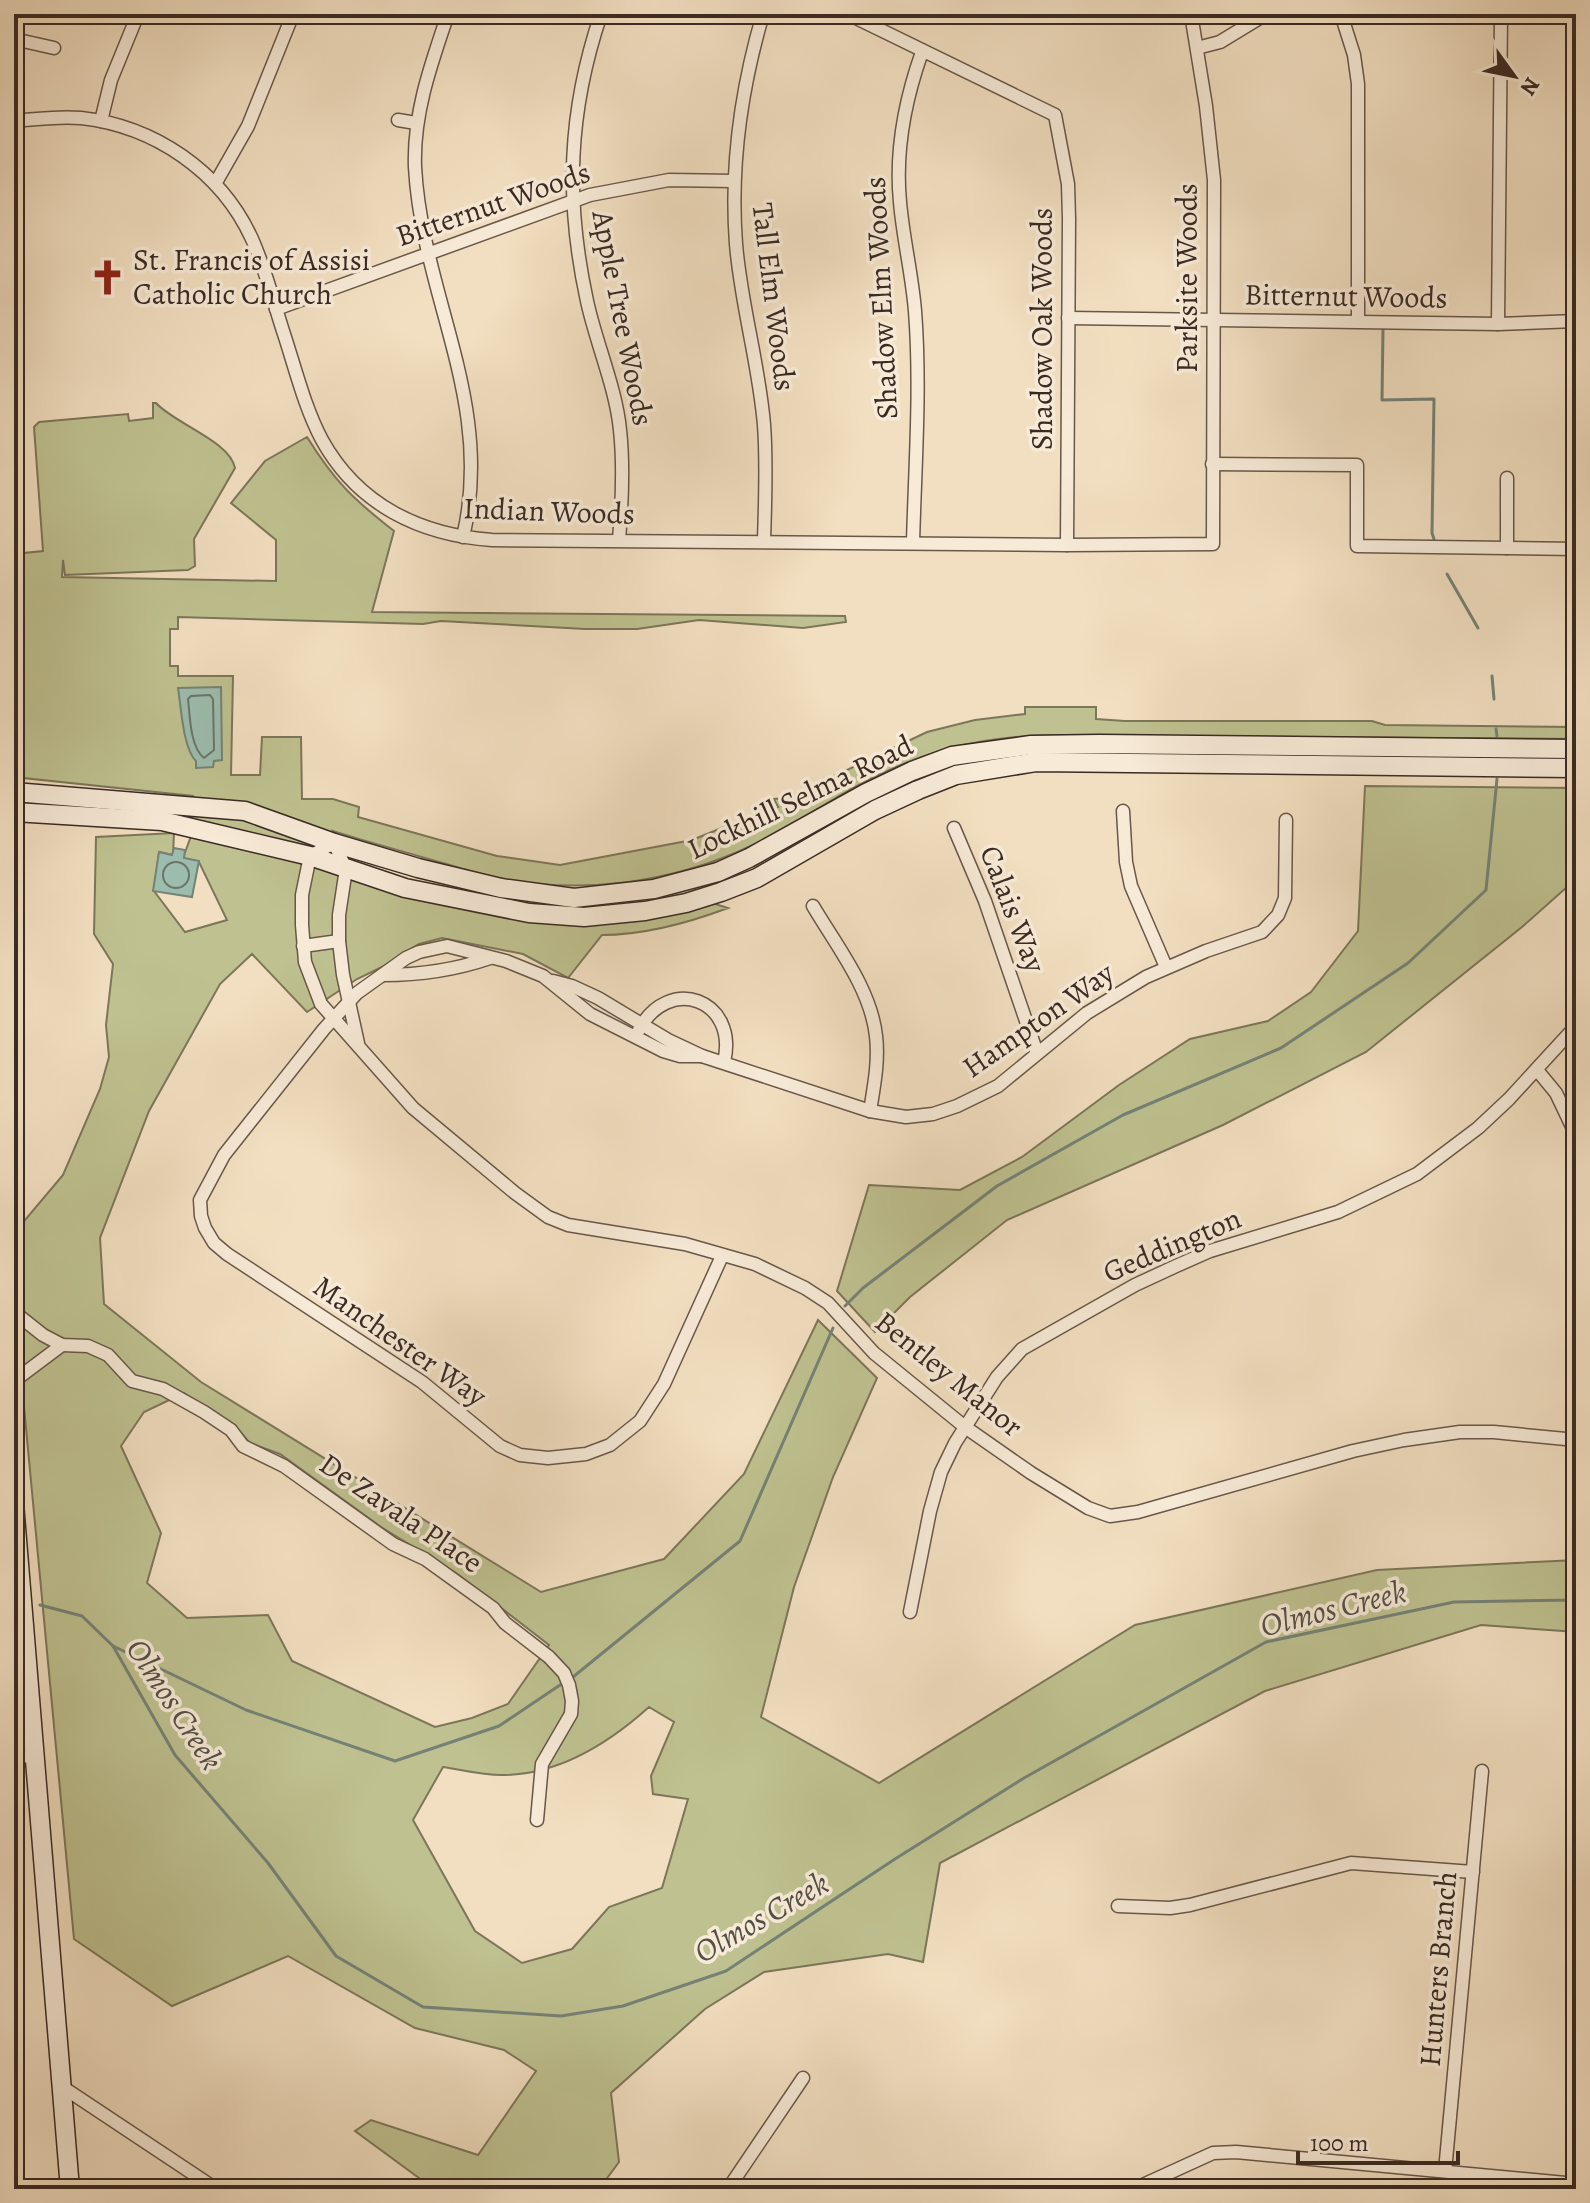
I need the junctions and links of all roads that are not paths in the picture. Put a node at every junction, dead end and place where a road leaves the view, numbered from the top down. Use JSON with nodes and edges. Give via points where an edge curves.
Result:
{"nodes":[{"id":1,"x":138,"y":14,"type":"edge"},
{"id":2,"x":293,"y":14,"type":"edge"},
{"id":3,"x":448,"y":14,"type":"edge"},
{"id":4,"x":601,"y":14,"type":"edge"},
{"id":5,"x":763,"y":14,"type":"edge"},
{"id":6,"x":848,"y":14,"type":"edge"},
{"id":7,"x":1191,"y":14,"type":"edge"},
{"id":8,"x":1266,"y":14,"type":"edge"},
{"id":9,"x":1341,"y":14,"type":"edge"},
{"id":10,"x":1501,"y":14,"type":"edge"},
{"id":11,"x":14,"y":39,"type":"edge"},
{"id":12,"x":54,"y":48,"type":"dead end"},
{"id":13,"x":1197,"y":48,"type":"junction"},
{"id":14,"x":922,"y":52,"type":"junction"},
{"id":15,"x":398,"y":120,"type":"dead end"},
{"id":16,"x":14,"y":121,"type":"edge"},
{"id":17,"x":101,"y":121,"type":"junction"},
{"id":18,"x":416,"y":123,"type":"junction"},
{"id":19,"x":734,"y":181,"type":"junction"},
{"id":20,"x":215,"y":184,"type":"junction"},
{"id":21,"x":574,"y":199,"type":"junction"},
{"id":22,"x":430,"y":252,"type":"junction"},
{"id":23,"x":276,"y":309,"type":"junction"},
{"id":24,"x":1068,"y":318,"type":"junction"},
{"id":25,"x":1215,"y":321,"type":"junction"},
{"id":26,"x":1358,"y":321,"type":"junction"},
{"id":27,"x":1576,"y":321,"type":"edge"},
{"id":28,"x":1498,"y":324,"type":"junction"},
{"id":29,"x":1212,"y":464,"type":"junction"},
{"id":30,"x":1507,"y":478,"type":"dead end"},
{"id":31,"x":463,"y":537,"type":"junction"},
{"id":32,"x":619,"y":540,"type":"junction"},
{"id":33,"x":764,"y":541,"type":"junction"},
{"id":34,"x":913,"y":543,"type":"junction"},
{"id":35,"x":1213,"y":544,"type":"joint"},
{"id":36,"x":1067,"y":545,"type":"junction"},
{"id":37,"x":1507,"y":548,"type":"junction"},
{"id":38,"x":1576,"y":549,"type":"edge"},
{"id":39,"x":1576,"y":749,"type":"edge"},
{"id":40,"x":1284,"y":755,"type":"junction"},
{"id":41,"x":1556,"y":758,"type":"junction"},
{"id":42,"x":1576,"y":768,"type":"edge"},
{"id":43,"x":14,"y":792,"type":"edge"},
{"id":44,"x":866,"y":793,"type":"junction"},
{"id":45,"x":875,"y":810,"type":"junction"},
{"id":46,"x":1123,"y":811,"type":"dead end"},
{"id":47,"x":14,"y":812,"type":"edge"},
{"id":48,"x":1286,"y":820,"type":"dead end"},
{"id":49,"x":954,"y":828,"type":"dead end"},
{"id":50,"x":334,"y":843,"type":"junction"},
{"id":51,"x":310,"y":856,"type":"junction"},
{"id":52,"x":346,"y":869,"type":"junction"},
{"id":53,"x":813,"y":906,"type":"dead end"},
{"id":54,"x":339,"y":941,"type":"junction"},
{"id":55,"x":303,"y":946,"type":"junction"},
{"id":56,"x":490,"y":958,"type":"junction"},
{"id":57,"x":1166,"y":967,"type":"junction"},
{"id":58,"x":383,"y":975,"type":"junction"},
{"id":59,"x":551,"y":981,"type":"junction"},
{"id":60,"x":349,"y":1001,"type":"junction"},
{"id":61,"x":333,"y":1020,"type":"junction"},
{"id":62,"x":642,"y":1024,"type":"junction"},
{"id":63,"x":1576,"y":1026,"type":"edge"},
{"id":64,"x":635,"y":1037,"type":"junction"},
{"id":65,"x":358,"y":1043,"type":"junction"},
{"id":66,"x":1037,"y":1053,"type":"junction"},
{"id":67,"x":702,"y":1056,"type":"junction"},
{"id":68,"x":724,"y":1062,"type":"junction"},
{"id":69,"x":1537,"y":1070,"type":"junction"},
{"id":70,"x":870,"y":1111,"type":"junction"},
{"id":71,"x":1576,"y":1135,"type":"edge"},
{"id":72,"x":722,"y":1256,"type":"junction"},
{"id":73,"x":14,"y":1312,"type":"edge"},
{"id":74,"x":62,"y":1345,"type":"junction"},
{"id":75,"x":14,"y":1381,"type":"edge"},
{"id":76,"x":965,"y":1427,"type":"junction"},
{"id":77,"x":1576,"y":1440,"type":"edge"},
{"id":78,"x":14,"y":1503,"type":"edge"},
{"id":79,"x":910,"y":1612,"type":"dead end"},
{"id":80,"x":35,"y":1756,"type":"junction"},
{"id":81,"x":14,"y":1757,"type":"edge"},
{"id":82,"x":1482,"y":1771,"type":"dead end"},
{"id":83,"x":537,"y":1820,"type":"dead end"},
{"id":84,"x":1473,"y":1872,"type":"junction"},
{"id":85,"x":1118,"y":1906,"type":"dead end"},
{"id":86,"x":803,"y":2078,"type":"dead end"},
{"id":87,"x":61,"y":2086,"type":"junction"},
{"id":88,"x":1445,"y":2171,"type":"junction"},
{"id":89,"x":1576,"y":2184,"type":"edge"},
{"id":90,"x":70,"y":2189,"type":"edge"},
{"id":91,"x":216,"y":2189,"type":"edge"},
{"id":92,"x":728,"y":2189,"type":"edge"},
{"id":93,"x":1134,"y":2189,"type":"edge"}],
"edges":[{"from":1,"to":17,"type":"street"},
{"from":2,"to":20,"type":"street","via":[[248,126]]},
{"from":3,"to":18,"type":"street"},
{"from":4,"to":21,"type":"street","name":"Apple Tree Woods","via":[[574,124]]},
{"from":5,"to":19,"type":"street","name":"Tall Elm Woods","via":[[741,107]]},
{"from":6,"to":14,"type":"street"},
{"from":7,"to":13,"type":"street","name":"Parksite Woods"},
{"from":8,"to":13,"type":"street","via":[[1220,42]]},
{"from":9,"to":26,"type":"street","via":[[1358,84]]},
{"from":10,"to":28,"type":"street"},
{"from":11,"to":12,"type":"street"},
{"from":13,"to":25,"type":"street","name":"Parksite Woods","via":[[1213,165]]},
{"from":14,"to":24,"type":"street","name":"Shadow Oak Woods","via":[[1055,115],[1068,184]]},
{"from":14,"to":34,"type":"street","name":"Shadow Elm Woods","via":[[910,88],[899,160],[917,354]]},
{"from":15,"to":18,"type":"street"},
{"from":16,"to":17,"type":"street","name":"Indian Woods"},
{"from":17,"to":20,"type":"street","name":"Indian Woods","via":[[165,145]]},
{"from":18,"to":22,"type":"street","via":[[418,201]]},
{"from":19,"to":21,"type":"street","name":"Bitternut Woods","via":[[669,180]]},
{"from":19,"to":33,"type":"street","name":"Tall Elm Woods","via":[[736,244],[763,422]]},
{"from":20,"to":23,"type":"street","name":"Indian Woods","via":[[251,238]]},
{"from":21,"to":22,"type":"street","name":"Bitternut Woods"},
{"from":21,"to":32,"type":"street","name":"Apple Tree Woods","via":[[587,302],[620,430]]},
{"from":22,"to":23,"type":"street","name":"Bitternut Woods"},
{"from":22,"to":31,"type":"street","via":[[470,428],[470,499]]},
{"from":23,"to":31,"type":"street","name":"Indian Woods","via":[[314,422],[340,466],[394,514],[432,531]]},
{"from":24,"to":25,"type":"street","name":"Bitternut Woods"},
{"from":24,"to":36,"type":"street","name":"Shadow Oak Woods"},
{"from":25,"to":26,"type":"street","name":"Bitternut Woods"},
{"from":25,"to":29,"type":"street","name":"Parksite Woods"},
{"from":26,"to":28,"type":"street","name":"Bitternut Woods"},
{"from":27,"to":28,"type":"street","name":"Bitternut Woods"},
{"from":29,"to":35,"type":"street","name":"Parksite Woods"},
{"from":29,"to":37,"type":"street","via":[[1357,465],[1357,546]]},
{"from":30,"to":37,"type":"street"},
{"from":31,"to":32,"type":"street","name":"Indian Woods"},
{"from":32,"to":33,"type":"street","name":"Indian Woods"},
{"from":33,"to":34,"type":"street","name":"Indian Woods"},
{"from":34,"to":36,"type":"street","name":"Indian Woods"},
{"from":35,"to":36,"type":"street","name":"Indian Woods"},
{"from":37,"to":38,"type":"street"},
{"from":39,"to":41,"type":"main road","name":"Lockhill Selma Road"},
{"from":40,"to":41,"type":"main road","name":"Lockhill Selma Road"},
{"from":40,"to":44,"type":"main road","name":"Lockhill Selma Road","via":[[1008,747],[952,756]]},
{"from":40,"to":45,"type":"main road","name":"Lockhill Selma Road","via":[[1036,762],[956,775]]},
{"from":41,"to":42,"type":"main road","name":"Lockhill Selma Road"},
{"from":43,"to":50,"type":"main road","name":"Lockhill Selma Road","via":[[245,811]]},
{"from":44,"to":45,"type":"street"},
{"from":44,"to":50,"type":"main road","name":"Lockhill Selma Road","via":[[718,872],[617,894],[574,898],[501,888]]},
{"from":45,"to":52,"type":"main road","name":"Lockhill Selma Road","via":[[757,878],[686,903],[619,914],[584,917],[516,911],[405,888]]},
{"from":46,"to":57,"type":"street","via":[[1131,886]]},
{"from":47,"to":51,"type":"main road","name":"Lockhill Selma Road","via":[[162,821]]},
{"from":48,"to":57,"type":"street","name":"Hampton Way","via":[[1285,898],[1272,924]]},
{"from":49,"to":66,"type":"street","name":"Calais Way"},
{"from":50,"to":51,"type":"street"},
{"from":50,"to":52,"type":"street"},
{"from":51,"to":52,"type":"main road","name":"Lockhill Selma Road"},
{"from":51,"to":55,"type":"street","name":"Bentley Manor","via":[[302,895]]},
{"from":52,"to":54,"type":"street","name":"Bentley Manor"},
{"from":53,"to":70,"type":"street","via":[[874,1020],[877,1066]]},
{"from":54,"to":55,"type":"street"},
{"from":54,"to":60,"type":"street","name":"Bentley Manor"},
{"from":55,"to":61,"type":"street","name":"Bentley Manor","via":[[311,983]]},
{"from":56,"to":58,"type":"street","via":[[429,973]]},
{"from":56,"to":58,"type":"street","name":"Hampton Way","via":[[467,949],[432,948]]},
{"from":56,"to":59,"type":"street","name":"Hampton Way"},
{"from":57,"to":66,"type":"street","name":"Hampton Way","via":[[1087,1013]]},
{"from":58,"to":60,"type":"street","name":"Hampton Way"},
{"from":59,"to":62,"type":"street","name":"Hampton Way","via":[[585,992]]},
{"from":59,"to":64,"type":"street","name":"Hampton Way","via":[[590,1014]]},
{"from":60,"to":61,"type":"street","name":"Hampton Way"},
{"from":60,"to":65,"type":"street","name":"Bentley Manor"},
{"from":61,"to":65,"type":"street","name":"Bentley Manor"},
{"from":61,"to":72,"type":"street","name":"Manchester Way","via":[[224,1155],[200,1200],[205,1228],[227,1254],[422,1382],[500,1446],[520,1455],[567,1458],[622,1437],[640,1421],[664,1384]]},
{"from":62,"to":64,"type":"street"},
{"from":62,"to":67,"type":"street","name":"Hampton Way"},
{"from":62,"to":68,"type":"street","via":[[662,1003],[700,1002],[722,1022]]},
{"from":63,"to":69,"type":"street","name":"Geddington"},
{"from":64,"to":67,"type":"street","name":"Hampton Way","via":[[680,1056]]},
{"from":65,"to":72,"type":"street","name":"Bentley Manor","via":[[413,1108],[548,1217]]},
{"from":66,"to":70,"type":"street","name":"Hampton Way","via":[[998,1086],[957,1106],[906,1117]]},
{"from":67,"to":68,"type":"street","name":"Hampton Way"},
{"from":68,"to":70,"type":"street","name":"Hampton Way"},
{"from":69,"to":71,"type":"street","via":[[1556,1093]]},
{"from":69,"to":76,"type":"street","name":"Geddington","via":[[1458,1145],[1399,1183],[1338,1212],[1210,1251],[1037,1339],[1009,1361]]},
{"from":72,"to":76,"type":"street","name":"Bentley Manor","via":[[755,1264],[817,1295],[874,1353]]},
{"from":73,"to":74,"type":"street","name":"De Zavala Place"},
{"from":74,"to":75,"type":"street"},
{"from":74,"to":83,"type":"street","name":"De Zavala Place","via":[[88,1346],[108,1355],[132,1381],[163,1389],[204,1412],[231,1430],[243,1446],[284,1466],[393,1544],[459,1581],[549,1657],[564,1673],[572,1701],[562,1732],[544,1755]]},
{"from":76,"to":77,"type":"street","name":"Bentley Manor","via":[[1088,1508],[1110,1516],[1404,1440],[1460,1432]]},
{"from":76,"to":79,"type":"street","name":"Geddington","via":[[941,1472]]},
{"from":78,"to":80,"type":"main road"},
{"from":80,"to":81,"type":"street"},
{"from":80,"to":87,"type":"main road"},
{"from":82,"to":84,"type":"street","name":"Hunters Branch"},
{"from":84,"to":85,"type":"street","via":[[1351,1863],[1190,1905]]},
{"from":84,"to":88,"type":"street","name":"Hunters Branch"},
{"from":86,"to":92,"type":"street"},
{"from":87,"to":90,"type":"main road"},
{"from":87,"to":91,"type":"street"},
{"from":88,"to":89,"type":"street"},
{"from":88,"to":93,"type":"street","via":[[1213,2153]]}]}
